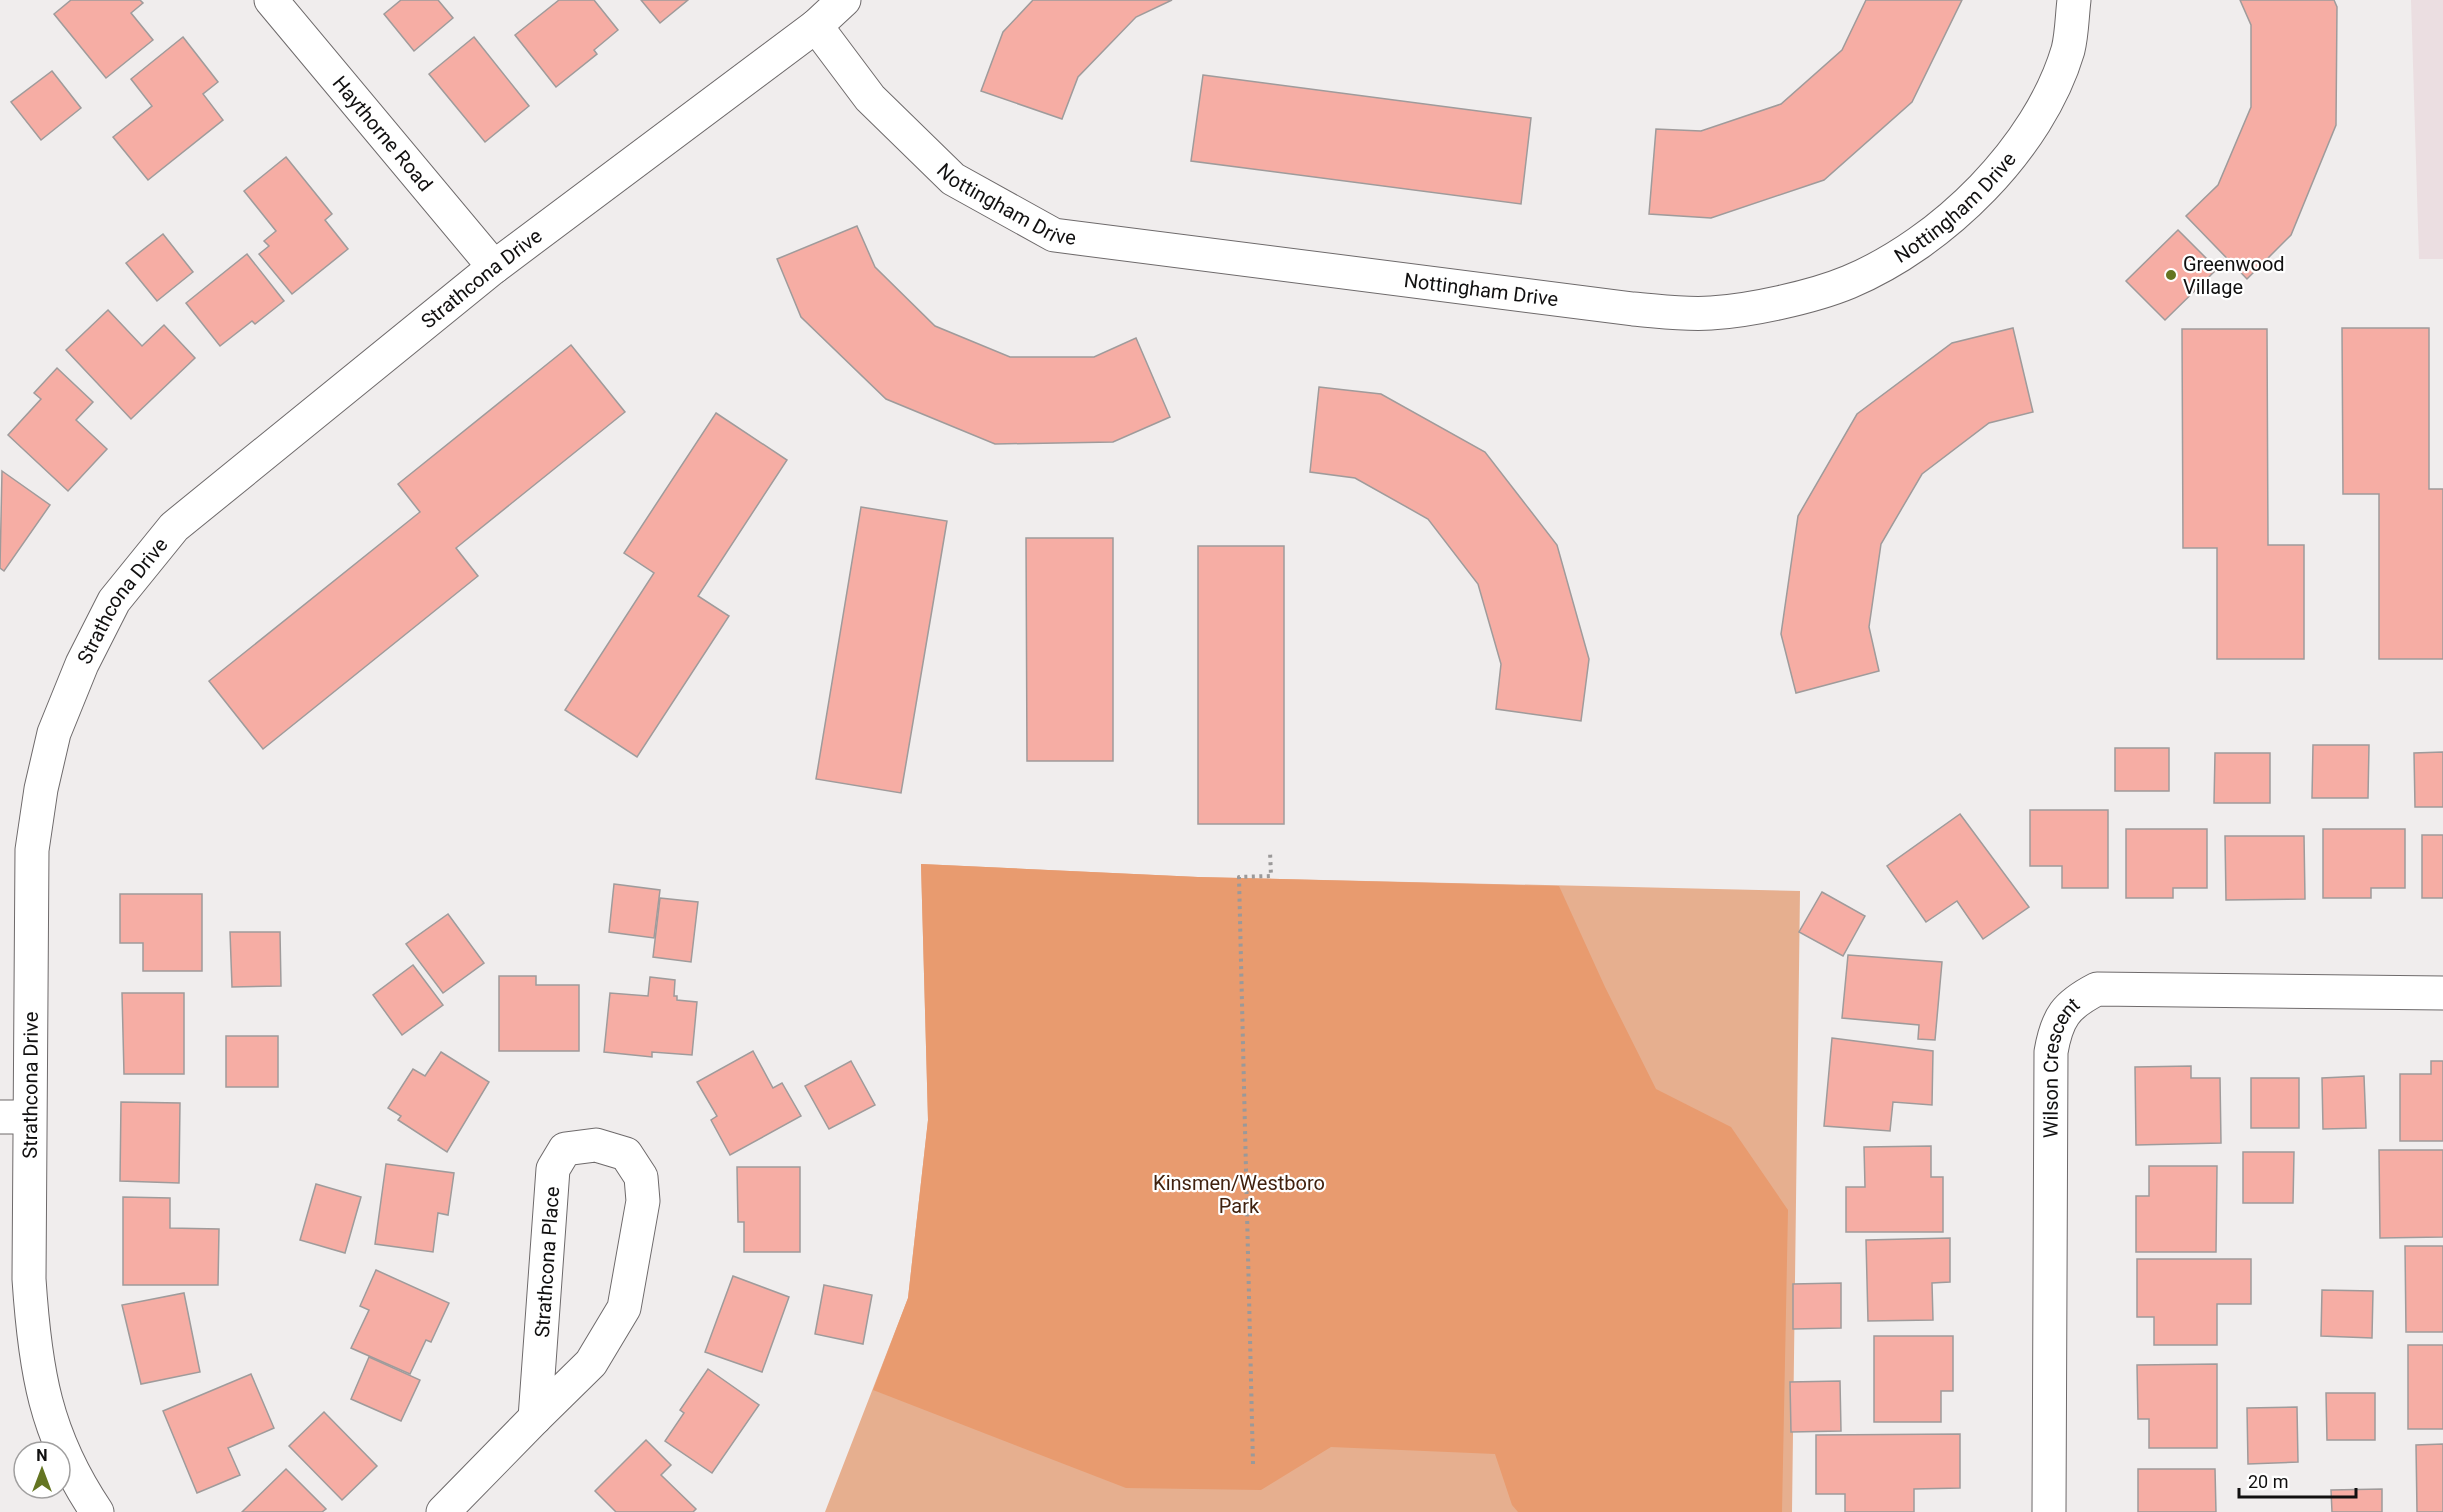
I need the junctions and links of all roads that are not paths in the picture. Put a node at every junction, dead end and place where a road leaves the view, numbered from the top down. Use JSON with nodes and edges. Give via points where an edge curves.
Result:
{"nodes":[{"id":1,"x":271,"y":0,"type":"edge"},
{"id":2,"x":844,"y":0,"type":"edge"},
{"id":3,"x":2074,"y":0,"type":"edge"},
{"id":4,"x":816,"y":26,"type":"junction"},
{"id":5,"x":494,"y":267,"type":"junction"},
{"id":6,"x":2443,"y":993,"type":"edge"},
{"id":7,"x":14,"y":1117,"type":"edge"},
{"id":8,"x":535,"y":1418,"type":"junction"},
{"id":9,"x":97,"y":1512,"type":"edge"},
{"id":10,"x":443,"y":1512,"type":"edge"},
{"id":11,"x":2049,"y":1512,"type":"edge"}],
"edges":[{"from":1,"to":5,"type":"street","name":"Haythorne Road"},
{"from":2,"to":4,"type":"street","name":"Strathcona Drive"},
{"from":3,"to":4,"type":"street","name":"Nottingham Drive","via":[[2068,49],[2042,111],[2017,151],[1972,198],[1906,252],[1848,282],[1776,303],[1711,313],[1623,308],[1054,235],[953,179],[870,98]]},
{"from":4,"to":5,"type":"street","name":"Strathcona Drive"},
{"from":5,"to":7,"type":"street","name":"Strathcona Drive","via":[[174,527],[114,601],[82,664],[54,733],[41,789],[32,850]]},
{"from":6,"to":11,"type":"street","name":"Wilson Crescent","via":[[2097,989],[2074,1000],[2056,1025],[2051,1052]]},
{"from":7,"to":9,"type":"street","name":"Strathcona Drive","via":[[34,1349],[50,1422],[77,1483]]},
{"from":8,"to":8,"type":"street","name":"Strathcona Place","via":[[591,1363],[624,1308],[644,1201],[641,1177],[626,1154],[596,1145],[565,1149],[553,1169]]},
{"from":8,"to":10,"type":"street","name":"Strathcona Place"}]}
